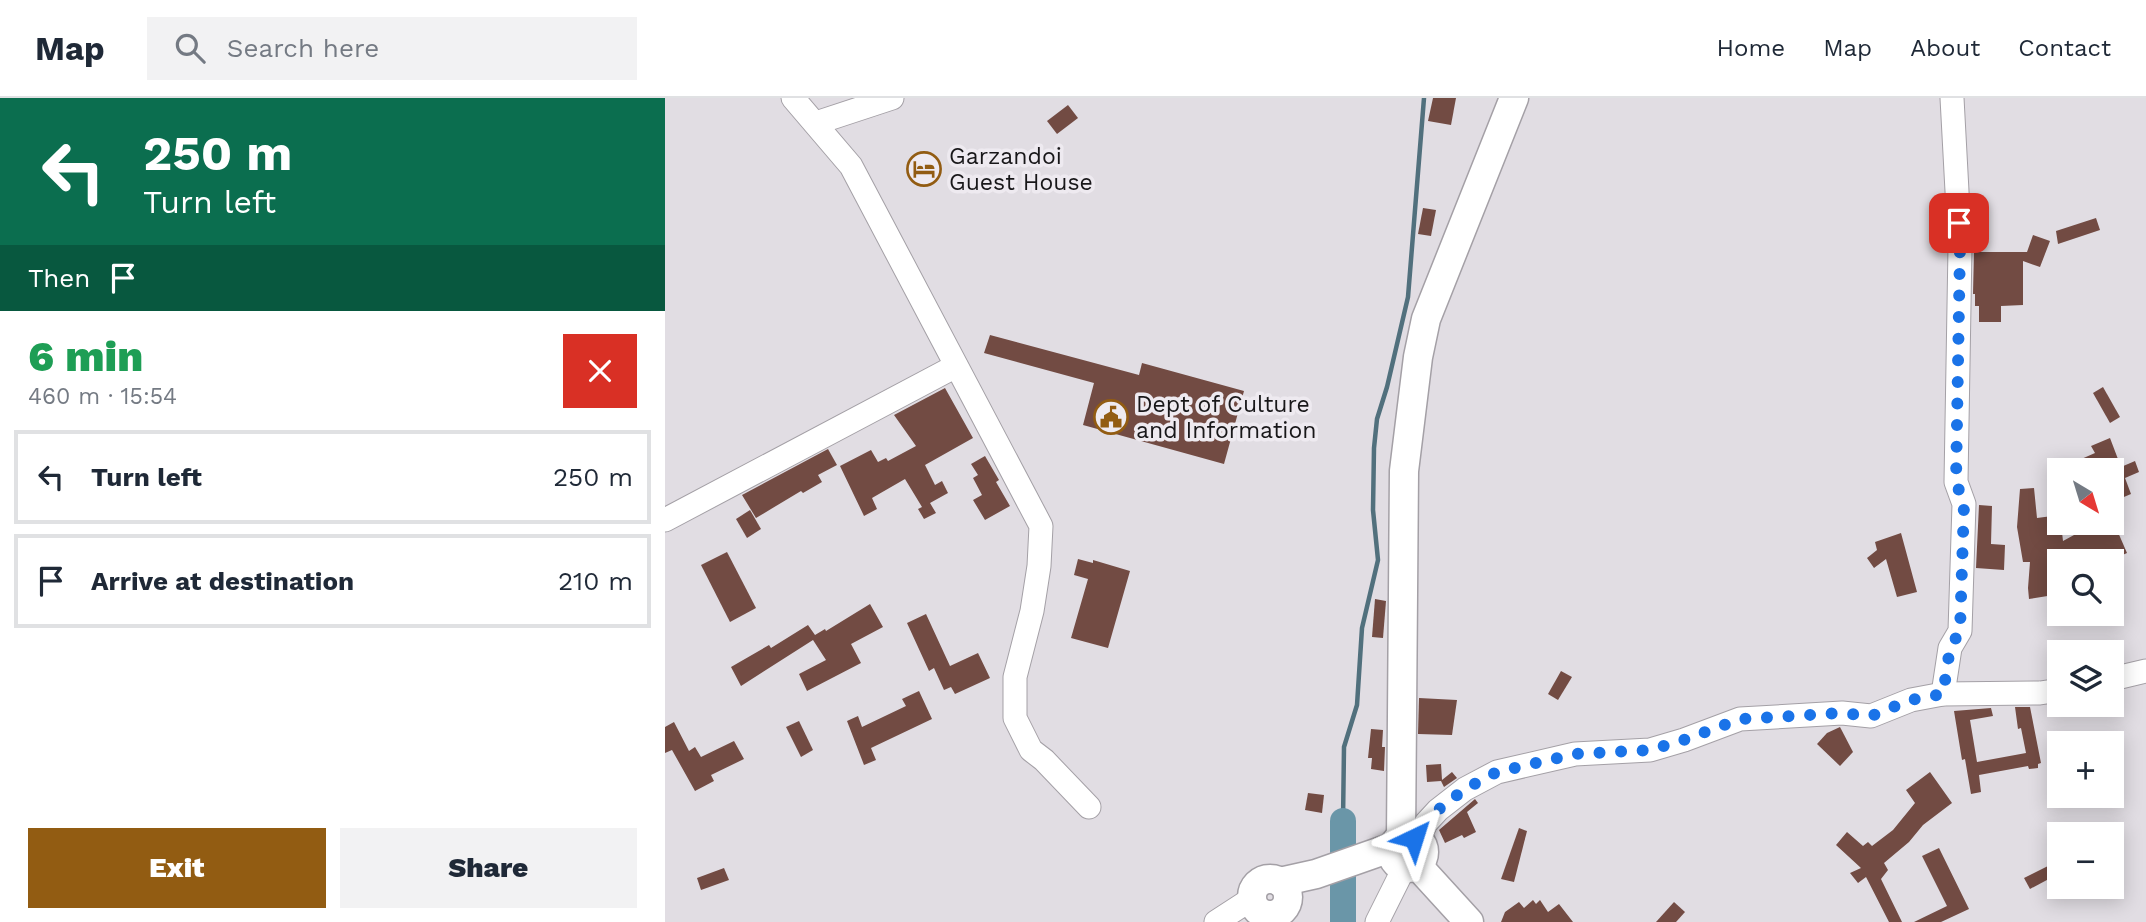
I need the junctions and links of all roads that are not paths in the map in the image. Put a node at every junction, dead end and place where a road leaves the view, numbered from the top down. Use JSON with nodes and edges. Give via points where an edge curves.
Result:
{"nodes":[{"id":1,"x":793,"y":98,"type":"edge"},
{"id":2,"x":892,"y":98,"type":"edge"},
{"id":3,"x":1514,"y":98,"type":"edge"},
{"id":4,"x":1952,"y":98,"type":"edge"},
{"id":5,"x":816,"y":123,"type":"junction"},
{"id":6,"x":955,"y":366,"type":"junction"},
{"id":7,"x":665,"y":520,"type":"edge"},
{"id":8,"x":2146,"y":671,"type":"edge"},
{"id":9,"x":2124,"y":677,"type":"edge"},
{"id":10,"x":2047,"y":692,"type":"edge"},
{"id":11,"x":1943,"y":694,"type":"junction"},
{"id":12,"x":1089,"y":807,"type":"dead end"},
{"id":13,"x":1395,"y":855,"type":"junction"},
{"id":14,"x":1274,"y":902,"type":"edge"},
{"id":15,"x":1216,"y":922,"type":"edge"},
{"id":16,"x":1377,"y":922,"type":"edge"},
{"id":17,"x":1469,"y":922,"type":"edge"}],
"edges":[{"from":1,"to":5,"type":"street"},
{"from":2,"to":5,"type":"street"},
{"from":3,"to":13,"type":"main road","via":[[1426,319],[1418,357],[1404,471]]},
{"from":4,"to":11,"type":"street","via":[[1960,247],[1956,482],[1964,504],[1960,631],[1950,648]]},
{"from":5,"to":6,"type":"street","via":[[851,166]]},
{"from":6,"to":7,"type":"street"},
{"from":6,"to":12,"type":"street","via":[[1041,526],[1034,600],[1015,677],[1016,718],[1031,750]]},
{"from":8,"to":9,"type":"street"},
{"from":10,"to":11,"type":"street"},
{"from":11,"to":13,"type":"street","via":[[1911,700],[1871,716],[1842,713],[1740,719],[1650,750],[1575,754],[1497,772],[1438,810]]},
{"from":13,"to":14,"type":"main road","via":[[1317,880]]},
{"from":13,"to":16,"type":"street"},
{"from":13,"to":17,"type":"main road"},
{"from":14,"to":15,"type":"street"}]}
